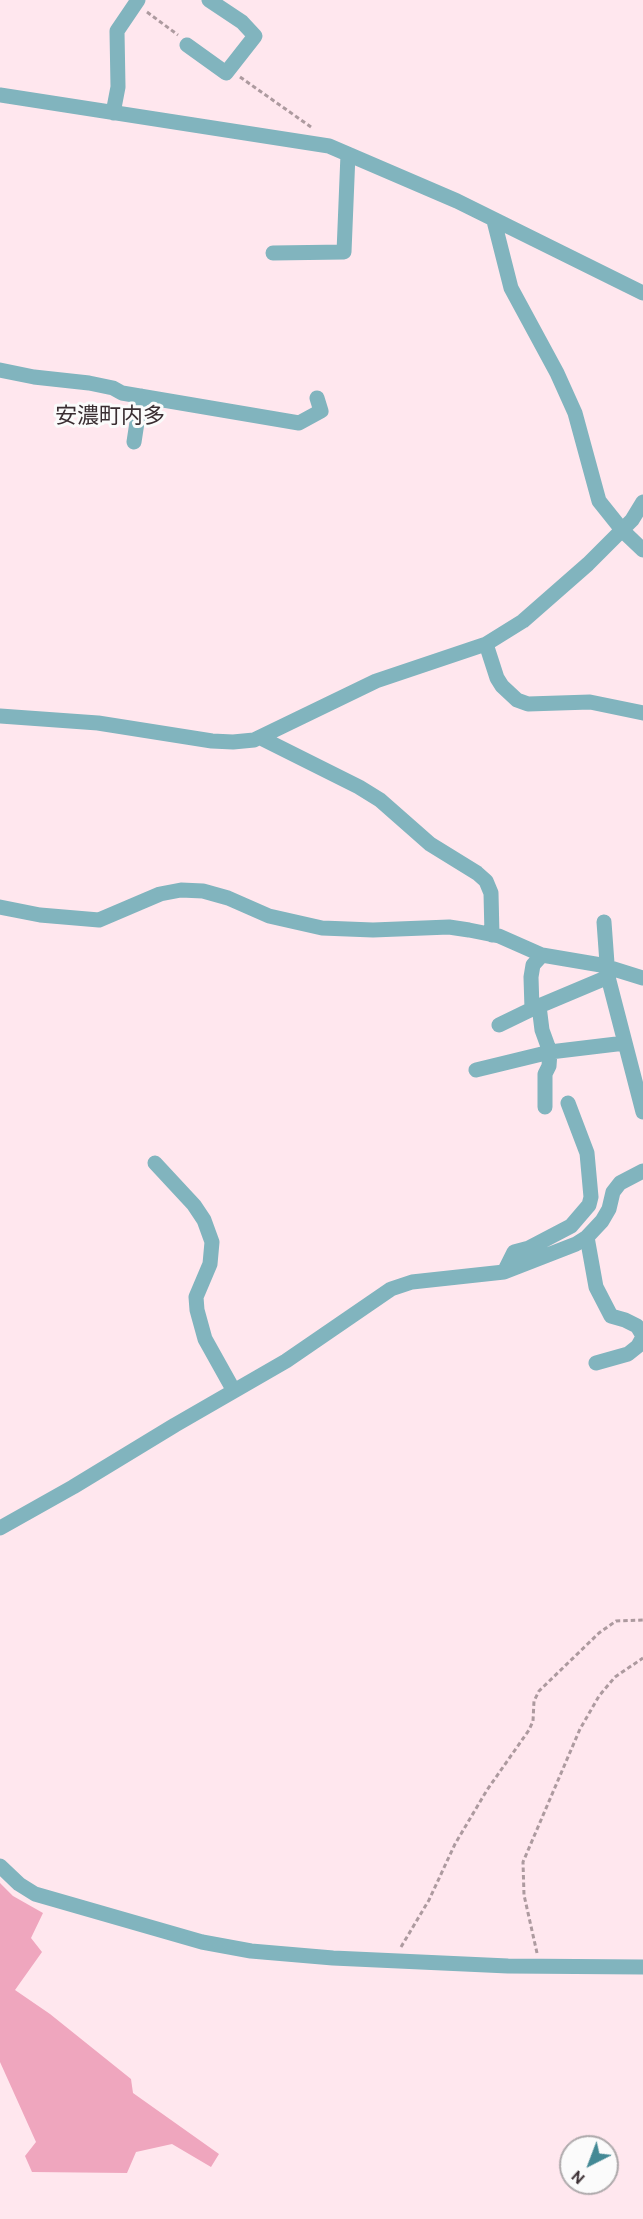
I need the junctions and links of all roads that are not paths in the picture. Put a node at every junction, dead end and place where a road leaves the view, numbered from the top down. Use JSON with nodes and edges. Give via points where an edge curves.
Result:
{"nodes":[{"id":1,"x":209,"y":0,"type":"edge"},
{"id":2,"x":137,"y":2,"type":"edge"},
{"id":3,"x":187,"y":45,"type":"road end"},
{"id":4,"x":0,"y":95,"type":"edge"},
{"id":5,"x":113,"y":113,"type":"junction"},
{"id":6,"x":348,"y":154,"type":"junction"},
{"id":7,"x":494,"y":221,"type":"junction"},
{"id":8,"x":273,"y":253,"type":"dead end"},
{"id":9,"x":643,"y":293,"type":"edge"},
{"id":10,"x":0,"y":370,"type":"edge"},
{"id":11,"x":141,"y":396,"type":"junction"},
{"id":12,"x":317,"y":398,"type":"dead end"},
{"id":13,"x":134,"y":442,"type":"dead end"},
{"id":14,"x":643,"y":502,"type":"edge"},
{"id":15,"x":622,"y":530,"type":"junction"},
{"id":16,"x":643,"y":550,"type":"edge"},
{"id":17,"x":486,"y":644,"type":"junction"},
{"id":18,"x":643,"y":713,"type":"edge"},
{"id":19,"x":0,"y":716,"type":"edge"},
{"id":20,"x":261,"y":738,"type":"junction"},
{"id":21,"x":0,"y":907,"type":"edge"},
{"id":22,"x":604,"y":922,"type":"dead end"},
{"id":23,"x":492,"y":935,"type":"junction"},
{"id":24,"x":542,"y":955,"type":"junction"},
{"id":25,"x":609,"y":973,"type":"junction"},
{"id":26,"x":643,"y":978,"type":"edge"},
{"id":27,"x":535,"y":1007,"type":"junction"},
{"id":28,"x":499,"y":1025,"type":"dead end"},
{"id":29,"x":625,"y":1043,"type":"junction"},
{"id":30,"x":550,"y":1052,"type":"junction"},
{"id":31,"x":476,"y":1070,"type":"dead end"},
{"id":32,"x":568,"y":1103,"type":"dead end"},
{"id":33,"x":545,"y":1107,"type":"dead end"},
{"id":34,"x":643,"y":1112,"type":"edge"},
{"id":35,"x":155,"y":1163,"type":"dead end"},
{"id":36,"x":643,"y":1171,"type":"edge"},
{"id":37,"x":587,"y":1237,"type":"junction"},
{"id":38,"x":504,"y":1272,"type":"junction"},
{"id":39,"x":643,"y":1336,"type":"edge"},
{"id":40,"x":596,"y":1363,"type":"dead end"},
{"id":41,"x":234,"y":1391,"type":"junction"},
{"id":42,"x":0,"y":1528,"type":"edge"},
{"id":43,"x":0,"y":1866,"type":"edge"},
{"id":44,"x":643,"y":1967,"type":"edge"}],
"edges":[{"from":1,"to":3,"type":"street","via":[[242,22],[255,36],[226,73]]},
{"from":2,"to":5,"type":"street","via":[[117,31],[118,87]]},
{"from":4,"to":5,"type":"street"},
{"from":5,"to":6,"type":"street","via":[[329,146]]},
{"from":6,"to":7,"type":"street"},
{"from":6,"to":8,"type":"street","via":[[344,252]]},
{"from":7,"to":9,"type":"street"},
{"from":7,"to":15,"type":"street","via":[[511,288],[575,413],[599,501]]},
{"from":10,"to":11,"type":"street","via":[[89,383]]},
{"from":11,"to":12,"type":"street","via":[[298,423],[321,411]]},
{"from":11,"to":13,"type":"street"},
{"from":14,"to":15,"type":"street"},
{"from":15,"to":16,"type":"street"},
{"from":15,"to":17,"type":"street","via":[[523,621]]},
{"from":17,"to":18,"type":"street","via":[[497,678],[517,700],[528,704],[590,702]]},
{"from":17,"to":20,"type":"street","via":[[376,681]]},
{"from":19,"to":20,"type":"street","via":[[98,723],[212,741]]},
{"from":20,"to":23,"type":"street","via":[[380,800],[430,843],[477,873],[491,893]]},
{"from":21,"to":23,"type":"street","via":[[99,920],[160,894],[203,891],[269,916],[322,928],[449,927]]},
{"from":22,"to":25,"type":"street"},
{"from":23,"to":24,"type":"street"},
{"from":24,"to":25,"type":"street","via":[[601,965]]},
{"from":24,"to":27,"type":"street","via":[[533,965],[531,977]]},
{"from":25,"to":26,"type":"street"},
{"from":25,"to":27,"type":"street"},
{"from":25,"to":29,"type":"street"},
{"from":27,"to":28,"type":"street"},
{"from":27,"to":30,"type":"street"},
{"from":29,"to":30,"type":"street"},
{"from":29,"to":34,"type":"street"},
{"from":30,"to":31,"type":"street"},
{"from":30,"to":33,"type":"street"},
{"from":32,"to":38,"type":"street","via":[[587,1153],[589,1205],[571,1226],[514,1252]]},
{"from":35,"to":41,"type":"street","via":[[194,1205],[212,1242],[210,1264],[196,1297],[197,1310],[205,1338]]},
{"from":36,"to":37,"type":"street","via":[[620,1183],[602,1221]]},
{"from":37,"to":38,"type":"street"},
{"from":37,"to":39,"type":"street","via":[[596,1287],[611,1316],[637,1326]]},
{"from":38,"to":41,"type":"street","via":[[412,1282],[392,1289]]},
{"from":39,"to":40,"type":"street","via":[[628,1354]]},
{"from":41,"to":42,"type":"street"},
{"from":43,"to":44,"type":"street","via":[[35,1894],[202,1942],[251,1951],[333,1958]]}]}
